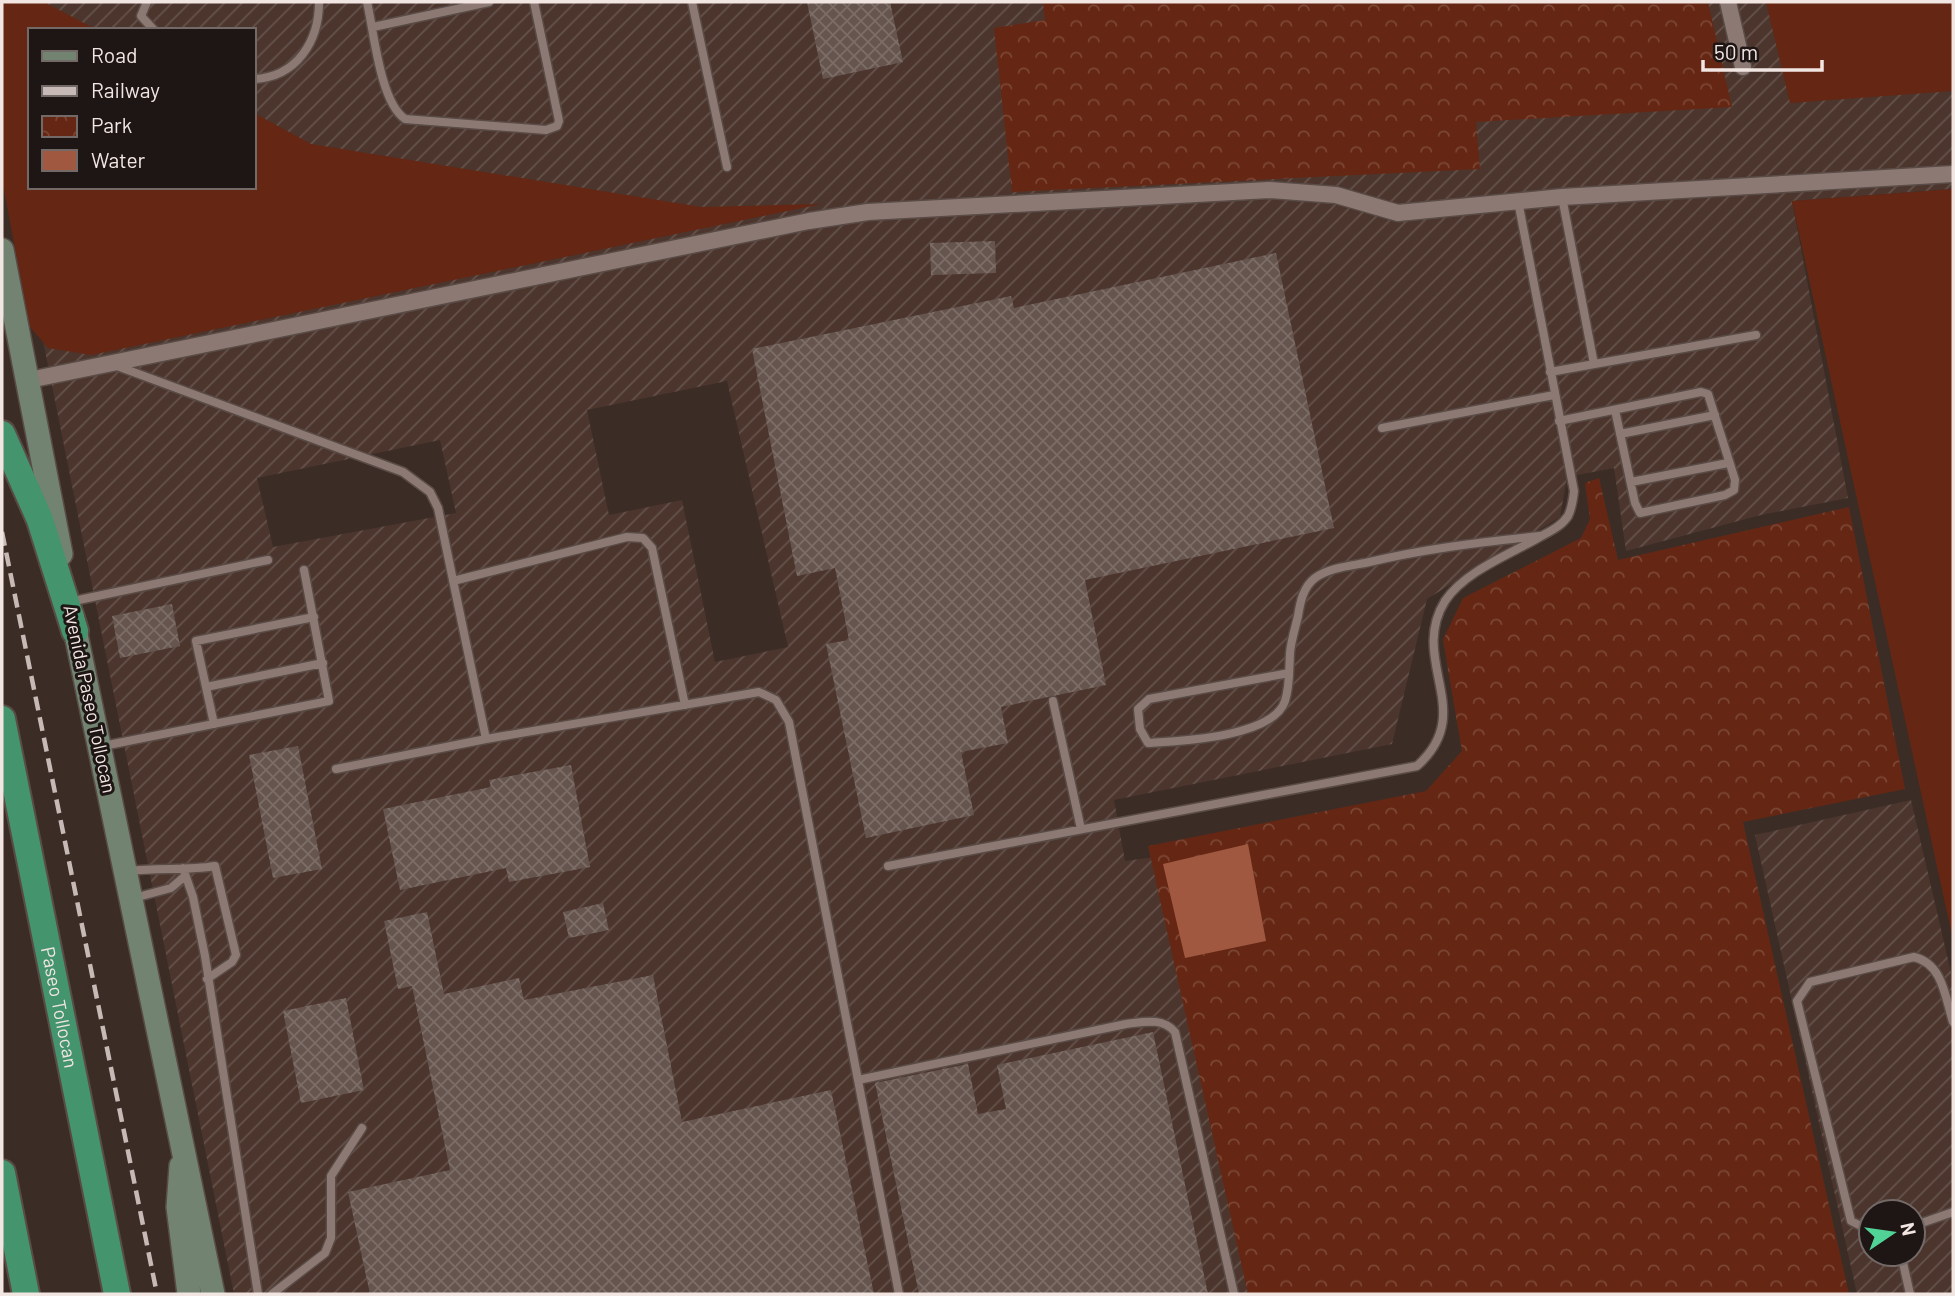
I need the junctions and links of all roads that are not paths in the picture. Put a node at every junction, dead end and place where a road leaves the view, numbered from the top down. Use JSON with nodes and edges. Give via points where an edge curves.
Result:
{"nodes":[{"id":1,"x":148,"y":2,"type":"edge"},
{"id":2,"x":319,"y":2,"type":"edge"},
{"id":3,"x":367,"y":2,"type":"edge"},
{"id":4,"x":489,"y":2,"type":"edge"},
{"id":5,"x":534,"y":2,"type":"edge"},
{"id":6,"x":692,"y":2,"type":"edge"},
{"id":7,"x":1728,"y":2,"type":"edge"},
{"id":8,"x":373,"y":27,"type":"junction"},
{"id":9,"x":151,"y":28,"type":"edge"},
{"id":10,"x":1743,"y":67,"type":"dead end"},
{"id":11,"x":256,"y":78,"type":"edge"},
{"id":12,"x":727,"y":167,"type":"dead end"},
{"id":13,"x":1953,"y":174,"type":"edge"},
{"id":14,"x":1562,"y":197,"type":"junction"},
{"id":15,"x":1518,"y":201,"type":"junction"},
{"id":16,"x":2,"y":250,"type":"edge"},
{"id":17,"x":1756,"y":335,"type":"dead end"},
{"id":18,"x":111,"y":363,"type":"junction"},
{"id":19,"x":1594,"y":364,"type":"junction"},
{"id":20,"x":1550,"y":372,"type":"junction"},
{"id":21,"x":29,"y":380,"type":"junction"},
{"id":22,"x":1554,"y":395,"type":"junction"},
{"id":23,"x":1615,"y":410,"type":"junction"},
{"id":24,"x":1715,"y":415,"type":"junction"},
{"id":25,"x":1559,"y":421,"type":"junction"},
{"id":26,"x":1382,"y":428,"type":"dead end"},
{"id":27,"x":2,"y":434,"type":"edge"},
{"id":28,"x":1620,"y":434,"type":"junction"},
{"id":29,"x":1728,"y":463,"type":"junction"},
{"id":30,"x":1631,"y":482,"type":"junction"},
{"id":31,"x":1543,"y":536,"type":"junction"},
{"id":32,"x":268,"y":560,"type":"dead end"},
{"id":33,"x":304,"y":570,"type":"dead end"},
{"id":34,"x":453,"y":581,"type":"junction"},
{"id":35,"x":69,"y":602,"type":"junction"},
{"id":36,"x":314,"y":617,"type":"junction"},
{"id":37,"x":75,"y":631,"type":"junction"},
{"id":38,"x":323,"y":663,"type":"junction"},
{"id":39,"x":1289,"y":673,"type":"junction"},
{"id":40,"x":206,"y":687,"type":"junction"},
{"id":41,"x":1053,"y":701,"type":"dead end"},
{"id":42,"x":685,"y":705,"type":"junction"},
{"id":43,"x":2,"y":719,"type":"edge"},
{"id":44,"x":214,"y":724,"type":"junction"},
{"id":45,"x":486,"y":739,"type":"junction"},
{"id":46,"x":100,"y":747,"type":"junction"},
{"id":47,"x":337,"y":769,"type":"dead end"},
{"id":48,"x":1081,"y":829,"type":"junction"},
{"id":49,"x":888,"y":866,"type":"dead end"},
{"id":50,"x":126,"y":871,"type":"junction"},
{"id":51,"x":183,"y":873,"type":"junction"},
{"id":52,"x":132,"y":899,"type":"junction"},
{"id":53,"x":207,"y":979,"type":"junction"},
{"id":54,"x":1953,"y":1022,"type":"edge"},
{"id":55,"x":858,"y":1080,"type":"junction"},
{"id":56,"x":362,"y":1128,"type":"dead end"},
{"id":57,"x":184,"y":1147,"type":"junction"},
{"id":58,"x":2,"y":1173,"type":"edge"},
{"id":59,"x":1953,"y":1212,"type":"edge"},
{"id":60,"x":1927,"y":1221,"type":"edge"},
{"id":61,"x":1857,"y":1224,"type":"edge"},
{"id":62,"x":1904,"y":1268,"type":"edge"},
{"id":63,"x":26,"y":1294,"type":"edge"},
{"id":64,"x":117,"y":1294,"type":"edge"},
{"id":65,"x":190,"y":1294,"type":"edge"},
{"id":66,"x":213,"y":1294,"type":"edge"},
{"id":67,"x":258,"y":1294,"type":"edge"},
{"id":68,"x":272,"y":1294,"type":"edge"},
{"id":69,"x":899,"y":1294,"type":"edge"},
{"id":70,"x":1234,"y":1294,"type":"edge"},
{"id":71,"x":1910,"y":1294,"type":"edge"}],
"edges":[{"from":1,"to":9,"type":"lane","via":[[141,16]]},
{"from":2,"to":11,"type":"lane","via":[[317,27],[304,53],[292,66]]},
{"from":3,"to":8,"type":"lane"},
{"from":4,"to":8,"type":"lane"},
{"from":5,"to":8,"type":"lane","via":[[559,121],[546,130],[405,119],[395,112],[388,97]]},
{"from":6,"to":12,"type":"lane"},
{"from":7,"to":10,"type":"street"},
{"from":13,"to":14,"type":"street"},
{"from":14,"to":15,"type":"street"},
{"from":14,"to":19,"type":"lane"},
{"from":15,"to":18,"type":"street","via":[[1398,213],[1336,195],[1269,190],[857,214]]},
{"from":15,"to":20,"type":"lane"},
{"from":16,"to":21,"type":"main road","name":"Avenida Paseo Tollocan"},
{"from":17,"to":19,"type":"lane"},
{"from":18,"to":21,"type":"street"},
{"from":18,"to":34,"type":"lane","via":[[414,478],[435,498]]},
{"from":19,"to":20,"type":"lane"},
{"from":20,"to":22,"type":"lane"},
{"from":21,"to":35,"type":"main road","name":"Avenida Paseo Tollocan"},
{"from":22,"to":25,"type":"lane"},
{"from":22,"to":26,"type":"lane"},
{"from":23,"to":24,"type":"lane","via":[[1701,392],[1712,398]]},
{"from":23,"to":25,"type":"lane"},
{"from":23,"to":28,"type":"lane"},
{"from":24,"to":28,"type":"lane"},
{"from":24,"to":29,"type":"lane"},
{"from":25,"to":31,"type":"lane","via":[[1573,504],[1563,523]]},
{"from":27,"to":37,"type":"highway","via":[[40,520]]},
{"from":28,"to":30,"type":"lane"},
{"from":29,"to":30,"type":"lane"},
{"from":29,"to":30,"type":"lane","via":[[1734,490],[1645,515],[1637,509]]},
{"from":31,"to":39,"type":"lane","via":[[1427,548],[1328,571],[1312,580],[1302,597]]},
{"from":31,"to":48,"type":"lane","via":[[1466,580],[1446,601],[1433,630],[1444,724],[1437,744],[1417,766]]},
{"from":32,"to":35,"type":"lane"},
{"from":33,"to":36,"type":"lane"},
{"from":34,"to":42,"type":"lane","via":[[627,537],[642,538],[652,548]]},
{"from":34,"to":45,"type":"lane"},
{"from":35,"to":37,"type":"main road","name":"Avenida Paseo Tollocan"},
{"from":36,"to":38,"type":"lane"},
{"from":36,"to":40,"type":"lane","via":[[196,641]]},
{"from":37,"to":46,"type":"main road","name":"Avenida Paseo Tollocan"},
{"from":38,"to":40,"type":"lane"},
{"from":38,"to":44,"type":"lane","via":[[330,695],[326,703]]},
{"from":39,"to":39,"type":"lane","via":[[1285,703],[1278,714],[1258,726],[1148,743],[1140,729],[1138,709],[1149,699]]},
{"from":40,"to":44,"type":"lane"},
{"from":41,"to":48,"type":"lane"},
{"from":42,"to":45,"type":"lane"},
{"from":42,"to":55,"type":"lane","via":[[760,692],[776,700],[789,722]]},
{"from":43,"to":64,"type":"highway","name":"Paseo Tollocan"},
{"from":44,"to":46,"type":"lane"},
{"from":45,"to":47,"type":"lane"},
{"from":46,"to":50,"type":"main road","name":"Avenida Paseo Tollocan"},
{"from":48,"to":49,"type":"lane"},
{"from":50,"to":51,"type":"lane","via":[[166,866]]},
{"from":50,"to":52,"type":"main road","name":"Avenida Paseo Tollocan"},
{"from":51,"to":52,"type":"lane","via":[[171,888]]},
{"from":51,"to":53,"type":"lane","via":[[193,897]]},
{"from":51,"to":53,"type":"lane","via":[[215,866],[236,955]]},
{"from":52,"to":57,"type":"main road","name":"Avenida Paseo Tollocan"},
{"from":53,"to":67,"type":"lane"},
{"from":54,"to":61,"type":"lane","via":[[1937,970],[1914,957],[1810,982],[1797,1001],[1852,1221]]},
{"from":55,"to":69,"type":"lane"},
{"from":55,"to":70,"type":"lane","via":[[1126,1024],[1166,1024],[1175,1032]]},
{"from":56,"to":68,"type":"lane","via":[[331,1176],[331,1238],[325,1253]]},
{"from":57,"to":65,"type":"main road","name":"Avenida Paseo Tollocan","via":[[178,1207]]},
{"from":57,"to":66,"type":"main road","name":"Avenida Paseo Tollocan"},
{"from":58,"to":63,"type":"highway"},
{"from":59,"to":60,"type":"lane"},
{"from":62,"to":71,"type":"lane"}]}
